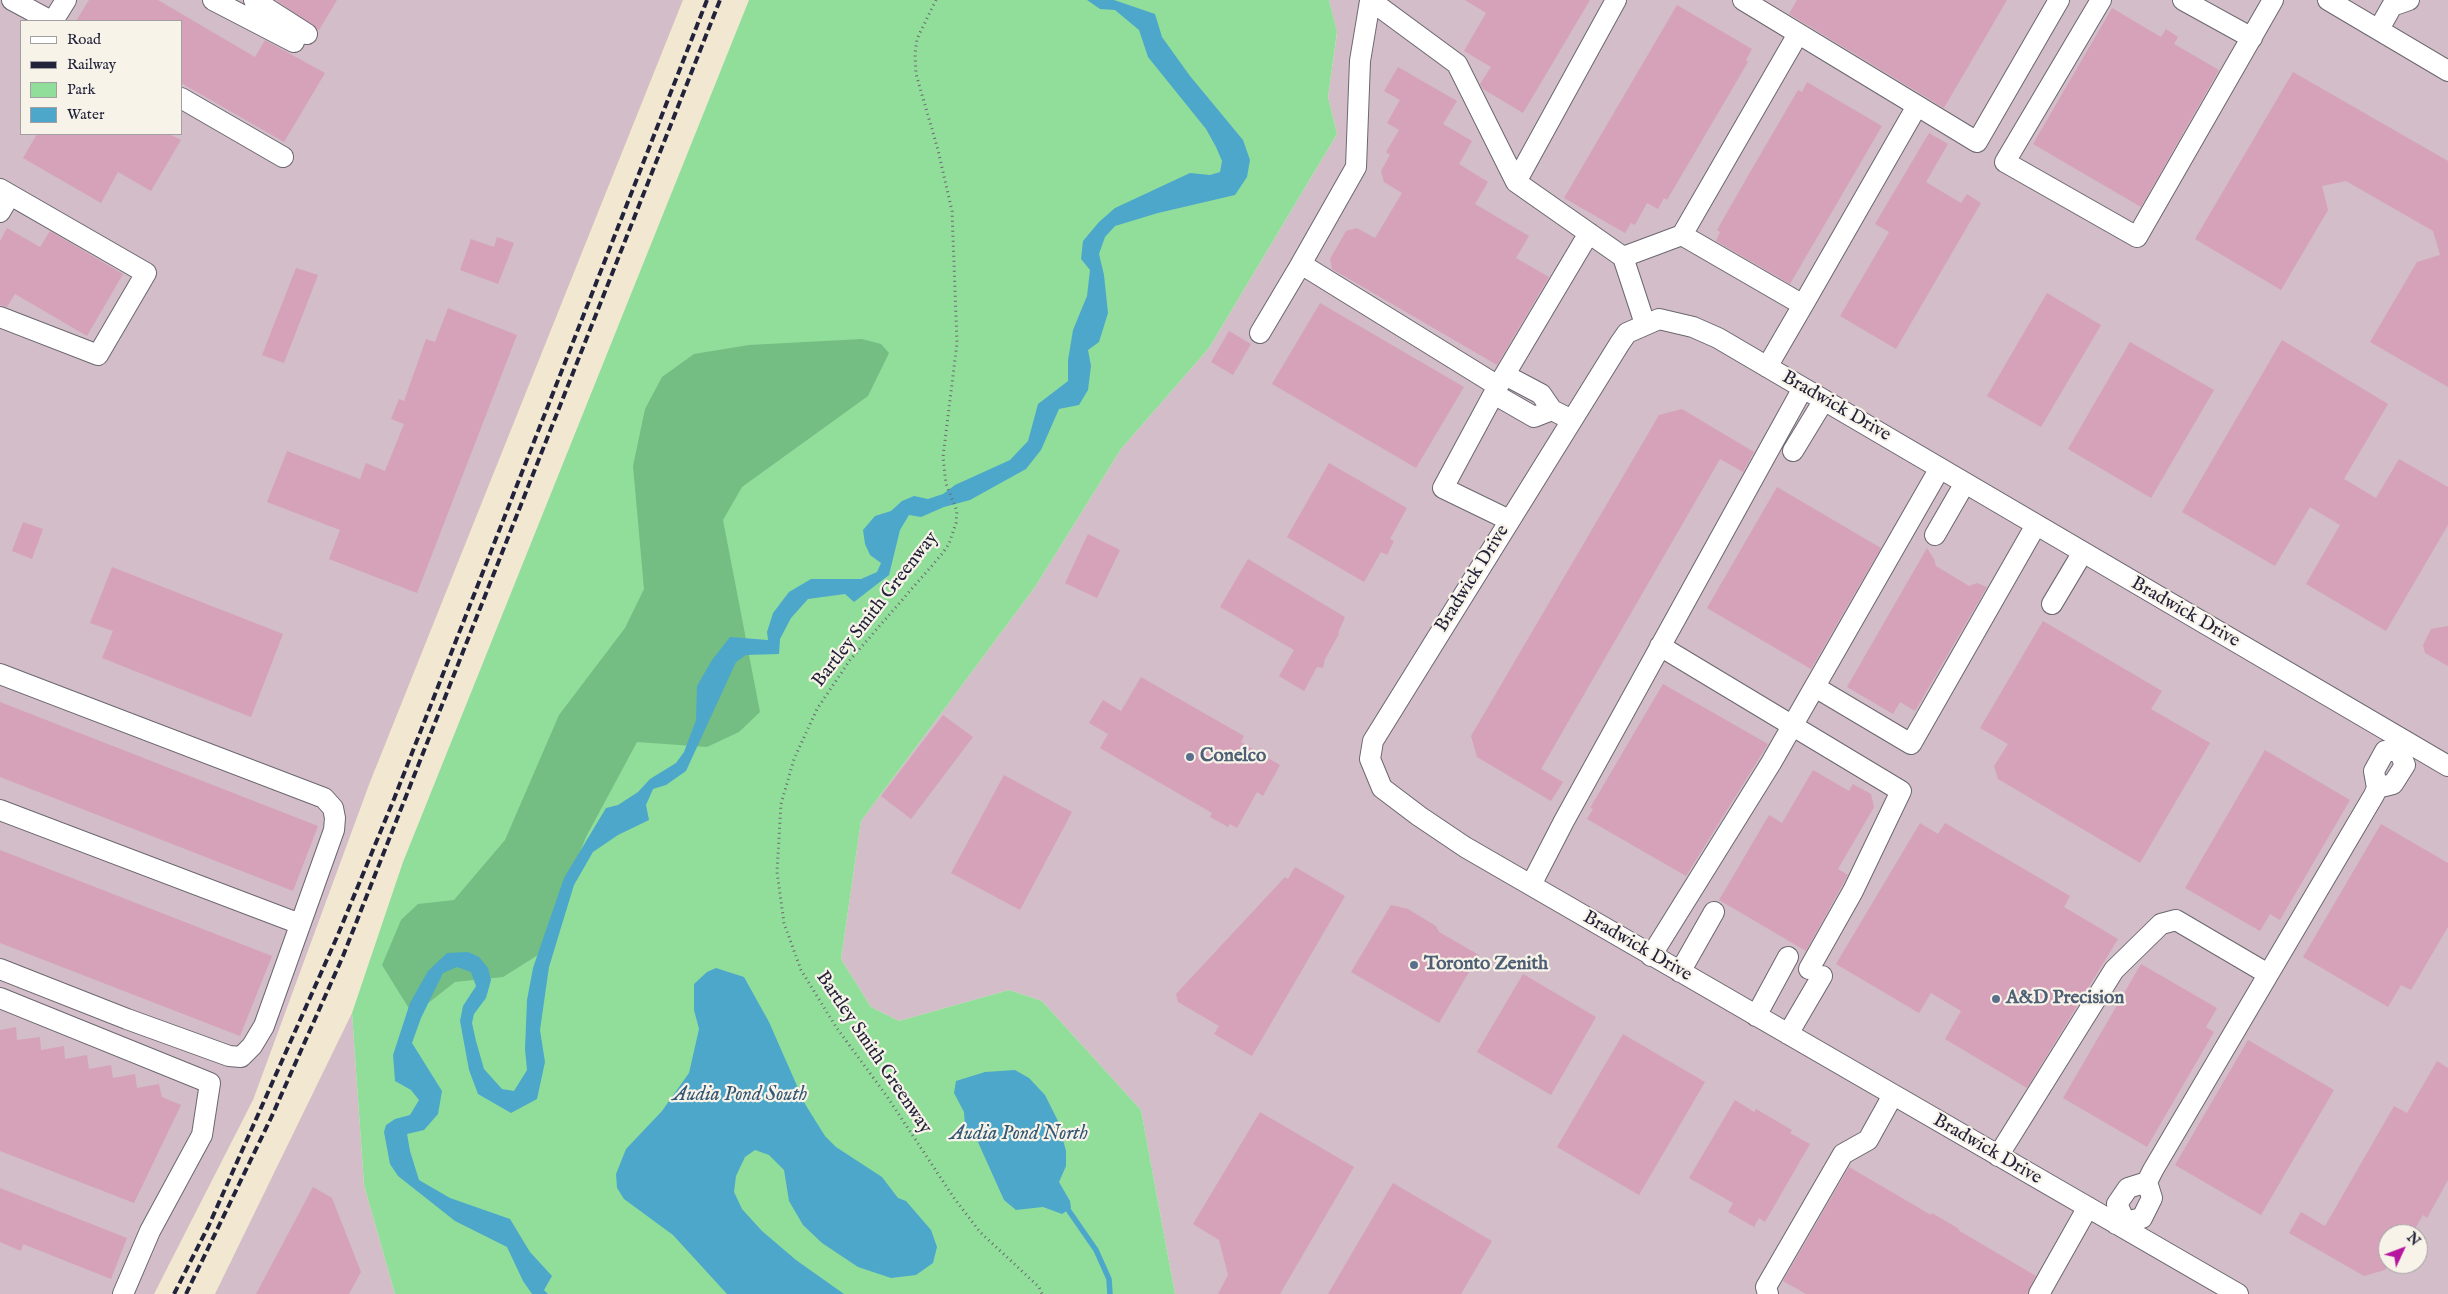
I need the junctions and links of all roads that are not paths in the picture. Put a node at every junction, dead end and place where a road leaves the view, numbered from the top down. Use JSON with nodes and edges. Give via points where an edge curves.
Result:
{"nodes":[{"id":1,"x":12,"y":0,"type":"edge"},
{"id":2,"x":66,"y":0,"type":"edge"},
{"id":3,"x":213,"y":0,"type":"edge"},
{"id":4,"x":254,"y":0,"type":"edge"},
{"id":5,"x":1370,"y":0,"type":"edge"},
{"id":6,"x":1616,"y":0,"type":"edge"},
{"id":7,"x":1743,"y":0,"type":"edge"},
{"id":8,"x":2058,"y":0,"type":"edge"},
{"id":9,"x":2101,"y":0,"type":"edge"},
{"id":10,"x":2183,"y":0,"type":"edge"},
{"id":11,"x":2272,"y":0,"type":"edge"},
{"id":12,"x":2328,"y":0,"type":"edge"},
{"id":13,"x":2396,"y":2,"type":"edge"},
{"id":14,"x":50,"y":20,"type":"edge"},
{"id":15,"x":53,"y":20,"type":"edge"},
{"id":16,"x":2379,"y":29,"type":"junction"},
{"id":17,"x":1798,"y":34,"type":"junction"},
{"id":18,"x":2252,"y":38,"type":"junction"},
{"id":19,"x":2448,"y":71,"type":"edge"},
{"id":20,"x":182,"y":99,"type":"edge"},
{"id":21,"x":1917,"y":106,"type":"junction"},
{"id":22,"x":283,"y":157,"type":"dead end"},
{"id":23,"x":1516,"y":182,"type":"junction"},
{"id":24,"x":5,"y":192,"type":"edge"},
{"id":25,"x":0,"y":212,"type":"edge"},
{"id":26,"x":1589,"y":233,"type":"junction"},
{"id":27,"x":1682,"y":235,"type":"junction"},
{"id":28,"x":1623,"y":257,"type":"junction"},
{"id":29,"x":1301,"y":264,"type":"junction"},
{"id":30,"x":1803,"y":305,"type":"junction"},
{"id":31,"x":0,"y":317,"type":"edge"},
{"id":32,"x":1645,"y":324,"type":"junction"},
{"id":33,"x":1260,"y":333,"type":"dead end"},
{"id":34,"x":1767,"y":366,"type":"junction"},
{"id":35,"x":1499,"y":385,"type":"junction"},
{"id":36,"x":1803,"y":388,"type":"junction"},
{"id":37,"x":1824,"y":400,"type":"junction"},
{"id":38,"x":1572,"y":420,"type":"junction"},
{"id":39,"x":1793,"y":451,"type":"dead end"},
{"id":40,"x":1940,"y":468,"type":"junction"},
{"id":41,"x":1965,"y":483,"type":"junction"},
{"id":42,"x":1510,"y":520,"type":"junction"},
{"id":43,"x":2036,"y":525,"type":"junction"},
{"id":44,"x":1935,"y":535,"type":"dead end"},
{"id":45,"x":2083,"y":552,"type":"junction"},
{"id":46,"x":2052,"y":604,"type":"dead end"},
{"id":47,"x":1660,"y":646,"type":"junction"},
{"id":48,"x":0,"y":674,"type":"edge"},
{"id":49,"x":1815,"y":687,"type":"junction"},
{"id":50,"x":1792,"y":726,"type":"junction"},
{"id":51,"x":2402,"y":746,"type":"junction"},
{"id":52,"x":2448,"y":766,"type":"edge"},
{"id":53,"x":0,"y":810,"type":"edge"},
{"id":54,"x":1531,"y":885,"type":"junction"},
{"id":55,"x":1714,"y":912,"type":"dead end"},
{"id":56,"x":300,"y":924,"type":"junction"},
{"id":57,"x":1651,"y":956,"type":"junction"},
{"id":58,"x":1788,"y":957,"type":"dead end"},
{"id":59,"x":0,"y":969,"type":"edge"},
{"id":60,"x":1680,"y":972,"type":"junction"},
{"id":61,"x":2268,"y":974,"type":"junction"},
{"id":62,"x":0,"y":998,"type":"edge"},
{"id":63,"x":1756,"y":1016,"type":"junction"},
{"id":64,"x":1788,"y":1034,"type":"junction"},
{"id":65,"x":1893,"y":1095,"type":"junction"},
{"id":66,"x":1998,"y":1156,"type":"junction"},
{"id":67,"x":2088,"y":1207,"type":"junction"},
{"id":68,"x":2121,"y":1222,"type":"junction"},
{"id":69,"x":123,"y":1294,"type":"edge"},
{"id":70,"x":1768,"y":1294,"type":"edge"},
{"id":71,"x":2039,"y":1294,"type":"edge"},
{"id":72,"x":2238,"y":1294,"type":"edge"}],
"edges":[{"from":1,"to":14,"type":"street"},
{"from":2,"to":15,"type":"street"},
{"from":3,"to":4,"type":"street","via":[[301,38]]},
{"from":5,"to":23,"type":"street","via":[[1457,64]]},
{"from":5,"to":29,"type":"street","via":[[1360,61],[1356,167]]},
{"from":6,"to":23,"type":"street"},
{"from":7,"to":17,"type":"street"},
{"from":8,"to":21,"type":"street","via":[[1977,142]]},
{"from":9,"to":18,"type":"street","via":[[2005,162],[2137,237]]},
{"from":10,"to":18,"type":"street"},
{"from":11,"to":18,"type":"street"},
{"from":12,"to":16,"type":"street"},
{"from":13,"to":16,"type":"street"},
{"from":16,"to":19,"type":"street"},
{"from":17,"to":21,"type":"street"},
{"from":17,"to":27,"type":"street"},
{"from":20,"to":22,"type":"street"},
{"from":21,"to":30,"type":"street"},
{"from":23,"to":26,"type":"street"},
{"from":24,"to":25,"type":"street"},
{"from":24,"to":31,"type":"street","via":[[146,273],[98,355]]},
{"from":26,"to":28,"type":"street"},
{"from":26,"to":35,"type":"street"},
{"from":27,"to":28,"type":"street"},
{"from":27,"to":30,"type":"street"},
{"from":28,"to":32,"type":"street"},
{"from":29,"to":33,"type":"street"},
{"from":29,"to":35,"type":"street"},
{"from":30,"to":34,"type":"street"},
{"from":32,"to":34,"type":"street","name":"Bradwick Drive","via":[[1659,319],[1693,327]]},
{"from":32,"to":38,"type":"street","name":"Bradwick Drive","via":[[1626,333]]},
{"from":34,"to":36,"type":"street","name":"Bradwick Drive"},
{"from":35,"to":38,"type":"street","via":[[1541,394],[1552,410]]},
{"from":35,"to":42,"type":"street","via":[[1443,488]]},
{"from":36,"to":37,"type":"street","name":"Bradwick Drive"},
{"from":36,"to":47,"type":"street"},
{"from":37,"to":39,"type":"street"},
{"from":37,"to":40,"type":"street","name":"Bradwick Drive"},
{"from":38,"to":42,"type":"street","name":"Bradwick Drive"},
{"from":40,"to":41,"type":"street","name":"Bradwick Drive"},
{"from":40,"to":49,"type":"street"},
{"from":41,"to":43,"type":"street","name":"Bradwick Drive"},
{"from":41,"to":44,"type":"street"},
{"from":42,"to":54,"type":"street","name":"Bradwick Drive","via":[[1377,734],[1370,759],[1382,788],[1396,799],[1465,847]]},
{"from":43,"to":45,"type":"street","name":"Bradwick Drive"},
{"from":43,"to":49,"type":"street","via":[[1911,744]]},
{"from":45,"to":46,"type":"street"},
{"from":45,"to":51,"type":"street","name":"Bradwick Drive"},
{"from":47,"to":50,"type":"street"},
{"from":47,"to":54,"type":"street"},
{"from":48,"to":56,"type":"street","via":[[324,798],[332,808],[334,830]]},
{"from":49,"to":50,"type":"street"},
{"from":50,"to":57,"type":"street"},
{"from":50,"to":64,"type":"street","via":[[1901,792]]},
{"from":51,"to":52,"type":"street","name":"Bradwick Drive"},
{"from":51,"to":61,"type":"street","via":[[2405,765],[2394,784],[2377,788]]},
{"from":53,"to":56,"type":"street"},
{"from":54,"to":57,"type":"street","name":"Bradwick Drive"},
{"from":55,"to":60,"type":"street"},
{"from":56,"to":59,"type":"street","via":[[264,1026],[241,1057],[229,1056]]},
{"from":57,"to":60,"type":"street","name":"Bradwick Drive"},
{"from":58,"to":63,"type":"street"},
{"from":60,"to":63,"type":"street","name":"Bradwick Drive"},
{"from":61,"to":66,"type":"street","via":[[2176,920],[2161,924],[2114,970]]},
{"from":61,"to":68,"type":"street","via":[[2147,1182],[2152,1198],[2142,1218]]},
{"from":62,"to":69,"type":"street","via":[[210,1083],[202,1134],[150,1231]]},
{"from":63,"to":64,"type":"street","name":"Bradwick Drive"},
{"from":64,"to":65,"type":"street","name":"Bradwick Drive"},
{"from":65,"to":66,"type":"street","name":"Bradwick Drive"},
{"from":65,"to":70,"type":"street","via":[[1868,1140],[1843,1154],[1766,1286]]},
{"from":66,"to":67,"type":"street","name":"Bradwick Drive"},
{"from":67,"to":68,"type":"street","name":"Bradwick Drive"},
{"from":67,"to":71,"type":"street"},
{"from":68,"to":72,"type":"street","name":"Bradwick Drive"}]}
